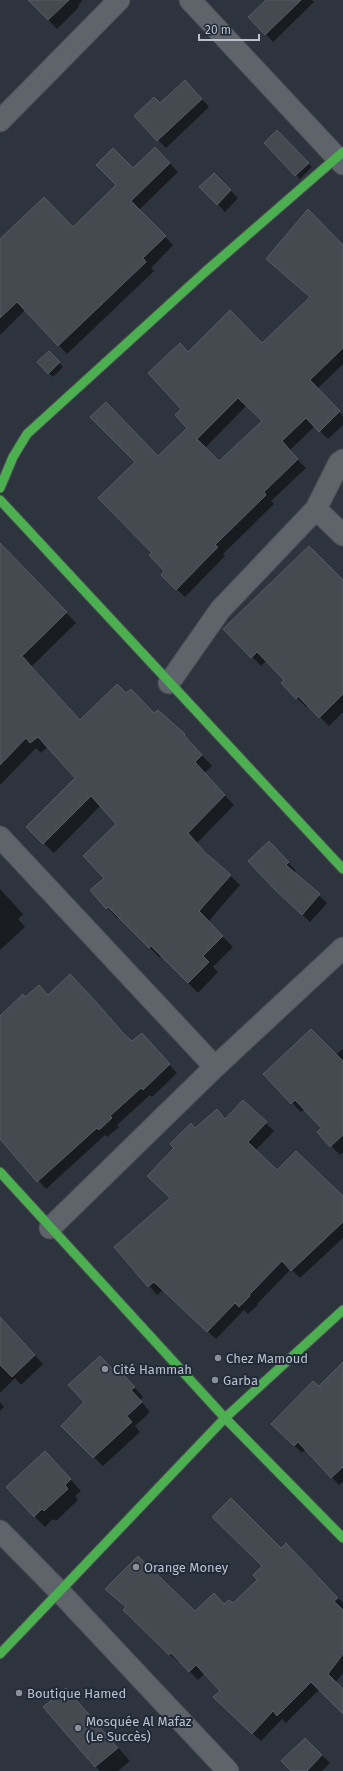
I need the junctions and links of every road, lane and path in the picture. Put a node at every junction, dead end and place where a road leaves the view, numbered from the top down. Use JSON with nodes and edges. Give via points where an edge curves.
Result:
{"nodes":[{"id":1,"x":119,"y":0,"type":"edge"},
{"id":2,"x":190,"y":0,"type":"edge"},
{"id":3,"x":0,"y":121,"type":"edge"},
{"id":4,"x":341,"y":158,"type":"edge"},
{"id":5,"x":343,"y":460,"type":"edge"},
{"id":6,"x":0,"y":488,"type":"edge"},
{"id":7,"x":0,"y":500,"type":"edge"},
{"id":8,"x":316,"y":509,"type":"junction"},
{"id":9,"x":343,"y":536,"type":"edge"},
{"id":10,"x":169,"y":683,"type":"junction"},
{"id":11,"x":0,"y":837,"type":"edge"},
{"id":12,"x":343,"y":869,"type":"edge"},
{"id":13,"x":343,"y":948,"type":"edge"},
{"id":14,"x":215,"y":1067,"type":"junction"},
{"id":15,"x":0,"y":1172,"type":"edge"},
{"id":16,"x":50,"y":1228,"type":"junction"},
{"id":17,"x":343,"y":1310,"type":"edge"},
{"id":18,"x":224,"y":1418,"type":"junction"},
{"id":19,"x":0,"y":1532,"type":"edge"},
{"id":20,"x":343,"y":1538,"type":"edge"},
{"id":21,"x":59,"y":1591,"type":"junction"},
{"id":22,"x":0,"y":1654,"type":"edge"},
{"id":23,"x":228,"y":1771,"type":"edge"}],
"edges":[{"from":1,"to":3,"type":"street"},
{"from":2,"to":4,"type":"street"},
{"from":4,"to":6,"type":"street","via":[[205,272],[27,434],[13,457]]},
{"from":5,"to":8,"type":"street","via":[[339,463]]},
{"from":7,"to":10,"type":"street"},
{"from":8,"to":9,"type":"street"},
{"from":8,"to":10,"type":"street","via":[[220,610]]},
{"from":10,"to":12,"type":"street"},
{"from":11,"to":14,"type":"street"},
{"from":13,"to":14,"type":"street"},
{"from":14,"to":16,"type":"street"},
{"from":15,"to":16,"type":"street"},
{"from":16,"to":18,"type":"street"},
{"from":17,"to":18,"type":"street"},
{"from":18,"to":20,"type":"street"},
{"from":18,"to":21,"type":"street"},
{"from":19,"to":21,"type":"street"},
{"from":21,"to":22,"type":"street"},
{"from":21,"to":23,"type":"street"}]}
